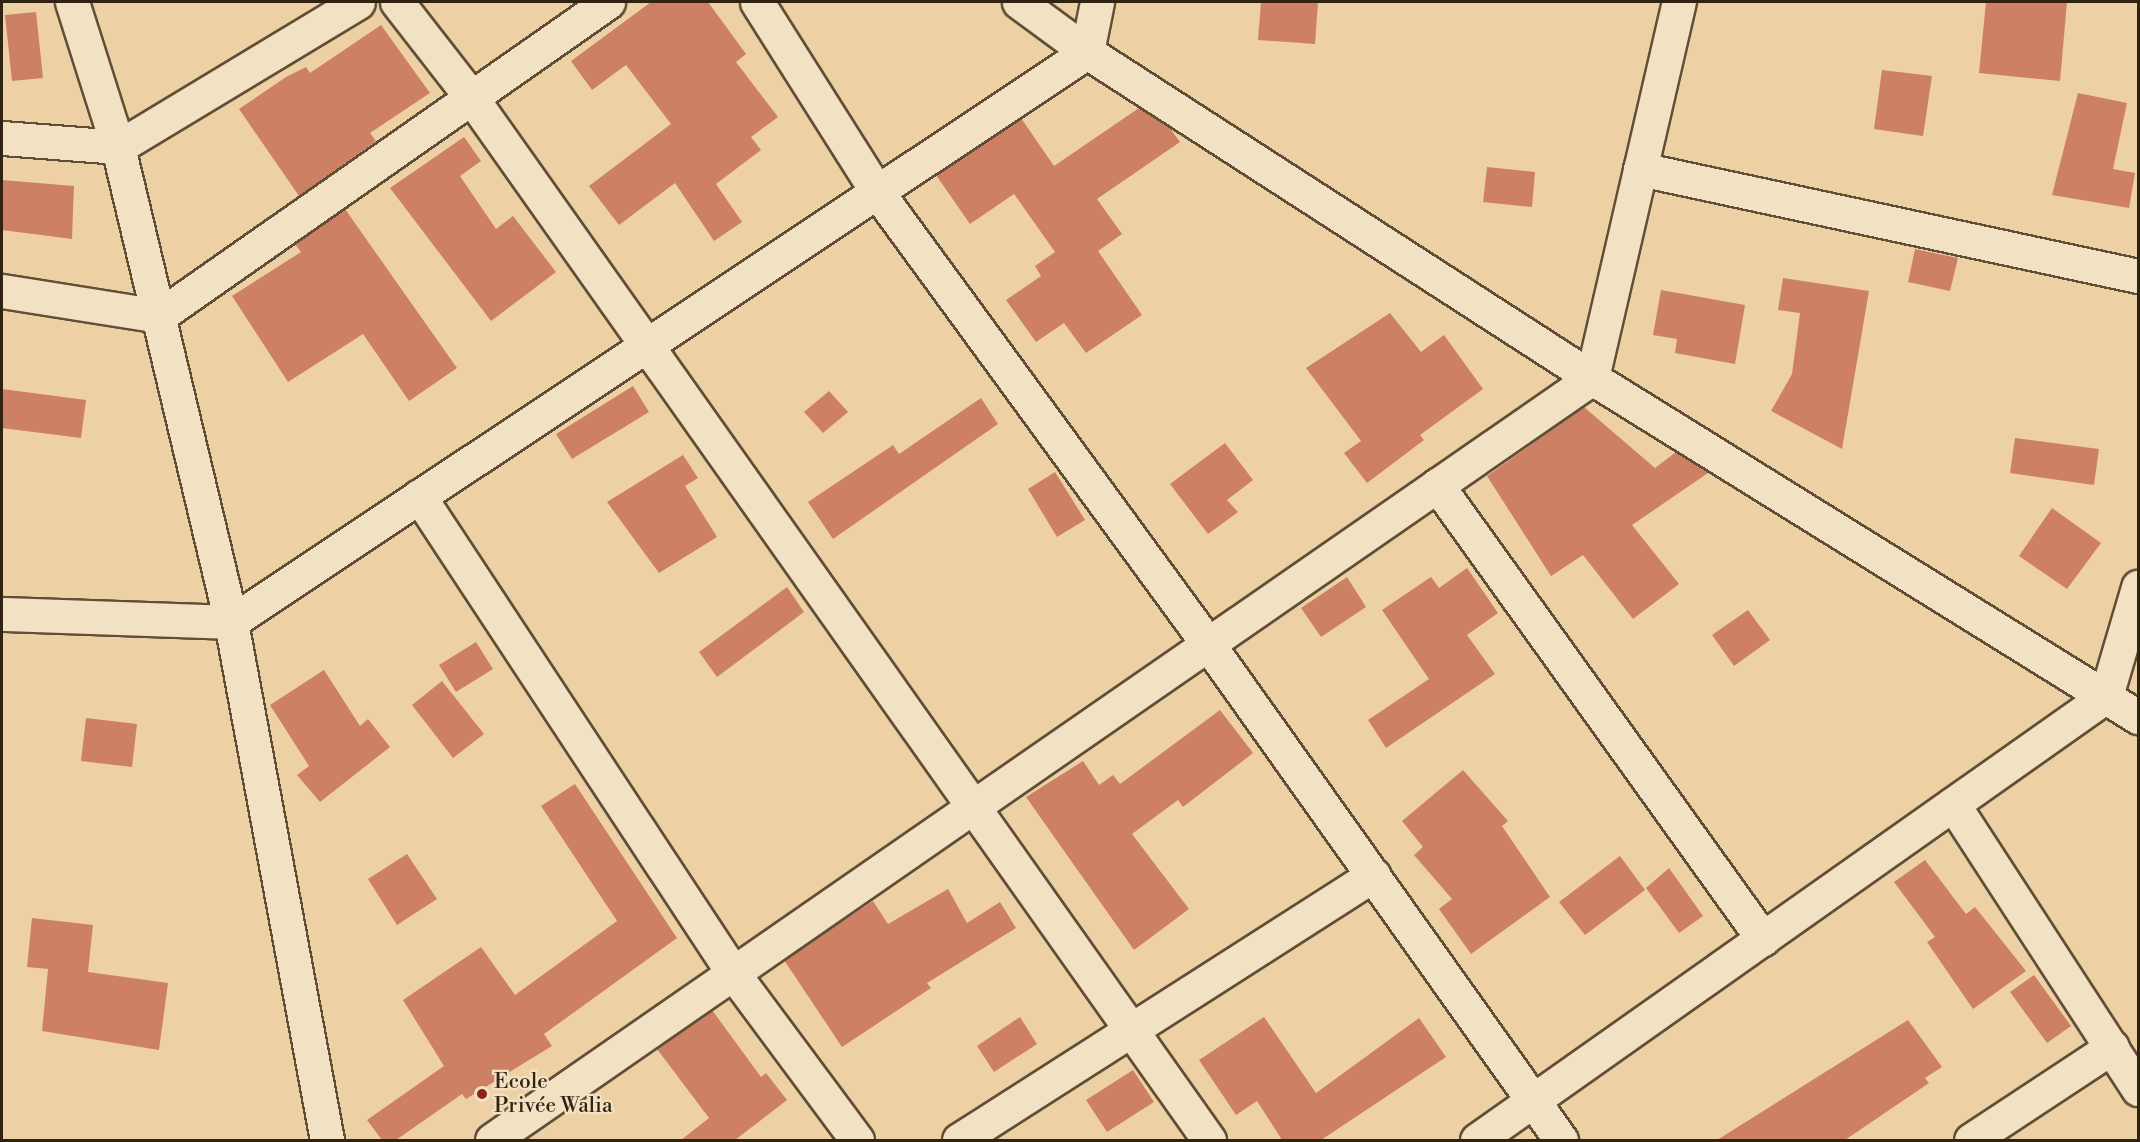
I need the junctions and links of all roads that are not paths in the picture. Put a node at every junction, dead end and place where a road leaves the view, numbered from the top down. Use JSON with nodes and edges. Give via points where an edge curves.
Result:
{"nodes":[{"id":1,"x":72,"y":2,"type":"edge"},
{"id":2,"x":358,"y":2,"type":"edge"},
{"id":3,"x":397,"y":2,"type":"edge"},
{"id":4,"x":608,"y":2,"type":"edge"},
{"id":5,"x":757,"y":2,"type":"edge"},
{"id":6,"x":1019,"y":2,"type":"edge"},
{"id":7,"x":1097,"y":2,"type":"edge"},
{"id":8,"x":1679,"y":2,"type":"edge"},
{"id":9,"x":1087,"y":52,"type":"junction"},
{"id":10,"x":471,"y":97,"type":"junction"},
{"id":11,"x":2,"y":138,"type":"edge"},
{"id":12,"x":118,"y":147,"type":"junction"},
{"id":13,"x":1640,"y":169,"type":"junction"},
{"id":14,"x":875,"y":189,"type":"junction"},
{"id":15,"x":2139,"y":276,"type":"edge"},
{"id":16,"x":2,"y":291,"type":"edge"},
{"id":17,"x":159,"y":316,"type":"junction"},
{"id":18,"x":643,"y":345,"type":"junction"},
{"id":19,"x":1592,"y":378,"type":"junction"},
{"id":20,"x":1437,"y":485,"type":"junction"},
{"id":21,"x":419,"y":496,"type":"junction"},
{"id":22,"x":2139,"y":587,"type":"edge"},
{"id":23,"x":2,"y":614,"type":"edge"},
{"id":24,"x":231,"y":622,"type":"junction"},
{"id":25,"x":1208,"y":644,"type":"junction"},
{"id":26,"x":2106,"y":696,"type":"junction"},
{"id":27,"x":2139,"y":717,"type":"edge"},
{"id":28,"x":1953,"y":804,"type":"junction"},
{"id":29,"x":974,"y":806,"type":"junction"},
{"id":30,"x":1374,"y":875,"type":"junction"},
{"id":31,"x":1762,"y":939,"type":"junction"},
{"id":32,"x":733,"y":973,"type":"junction"},
{"id":33,"x":1132,"y":1030,"type":"junction"},
{"id":34,"x":2112,"y":1047,"type":"junction"},
{"id":35,"x":2139,"y":1089,"type":"edge"},
{"id":36,"x":1535,"y":1100,"type":"junction"},
{"id":37,"x":505,"y":1137,"type":"edge"},
{"id":38,"x":327,"y":1140,"type":"edge"},
{"id":39,"x":857,"y":1140,"type":"edge"},
{"id":40,"x":959,"y":1140,"type":"edge"},
{"id":41,"x":1209,"y":1140,"type":"edge"},
{"id":42,"x":1477,"y":1140,"type":"edge"},
{"id":43,"x":1561,"y":1140,"type":"edge"},
{"id":44,"x":1971,"y":1140,"type":"edge"}],
"edges":[{"from":1,"to":12,"type":"street"},
{"from":2,"to":12,"type":"street"},
{"from":3,"to":10,"type":"street"},
{"from":4,"to":10,"type":"street"},
{"from":5,"to":14,"type":"street"},
{"from":6,"to":9,"type":"street"},
{"from":7,"to":9,"type":"street"},
{"from":8,"to":13,"type":"street"},
{"from":9,"to":14,"type":"street"},
{"from":9,"to":19,"type":"street"},
{"from":10,"to":17,"type":"street"},
{"from":10,"to":18,"type":"street"},
{"from":11,"to":12,"type":"street"},
{"from":12,"to":17,"type":"street"},
{"from":13,"to":15,"type":"street"},
{"from":13,"to":19,"type":"street"},
{"from":14,"to":18,"type":"street"},
{"from":14,"to":25,"type":"street"},
{"from":16,"to":17,"type":"street"},
{"from":17,"to":24,"type":"street"},
{"from":18,"to":21,"type":"street"},
{"from":18,"to":29,"type":"street"},
{"from":19,"to":20,"type":"street"},
{"from":19,"to":26,"type":"street"},
{"from":20,"to":25,"type":"street"},
{"from":20,"to":31,"type":"street"},
{"from":21,"to":24,"type":"street"},
{"from":21,"to":32,"type":"street"},
{"from":22,"to":26,"type":"street"},
{"from":23,"to":24,"type":"street"},
{"from":24,"to":38,"type":"street"},
{"from":25,"to":29,"type":"street"},
{"from":25,"to":30,"type":"street"},
{"from":26,"to":27,"type":"street"},
{"from":26,"to":28,"type":"street"},
{"from":28,"to":31,"type":"street"},
{"from":28,"to":34,"type":"street"},
{"from":29,"to":32,"type":"street"},
{"from":29,"to":33,"type":"street"},
{"from":30,"to":33,"type":"street"},
{"from":30,"to":36,"type":"street"},
{"from":31,"to":36,"type":"street"},
{"from":32,"to":37,"type":"street"},
{"from":32,"to":39,"type":"street"},
{"from":33,"to":40,"type":"street"},
{"from":33,"to":41,"type":"street"},
{"from":34,"to":35,"type":"street"},
{"from":34,"to":44,"type":"street"},
{"from":36,"to":42,"type":"street"},
{"from":36,"to":43,"type":"street"}]}
